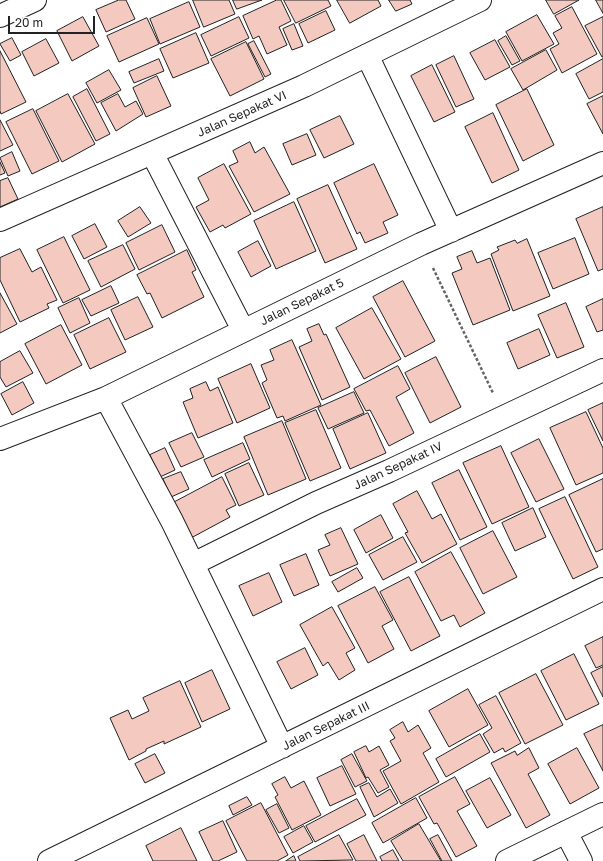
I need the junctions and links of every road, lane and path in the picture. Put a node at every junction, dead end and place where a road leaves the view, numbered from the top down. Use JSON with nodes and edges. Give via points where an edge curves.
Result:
{"nodes":[{"id":1,"x":35,"y":0,"type":"edge"},
{"id":2,"x":480,"y":0,"type":"edge"},
{"id":3,"x":0,"y":16,"type":"edge"},
{"id":4,"x":367,"y":55,"type":"junction"},
{"id":5,"x":152,"y":153,"type":"junction"},
{"id":6,"x":603,"y":163,"type":"edge"},
{"id":7,"x":0,"y":220,"type":"edge"},
{"id":8,"x":451,"y":231,"type":"junction"},
{"id":9,"x":421,"y":244,"type":"junction"},
{"id":10,"x":243,"y":330,"type":"junction"},
{"id":11,"x":603,"y":370,"type":"edge"},
{"id":12,"x":106,"y":398,"type":"junction"},
{"id":13,"x":504,"y":417,"type":"junction"},
{"id":14,"x":0,"y":439,"type":"edge"},
{"id":15,"x":194,"y":564,"type":"junction"},
{"id":16,"x":603,"y":589,"type":"edge"},
{"id":17,"x":282,"y":747,"type":"junction"},
{"id":18,"x":603,"y":814,"type":"edge"},
{"id":19,"x":566,"y":832,"type":"junction"},
{"id":20,"x":49,"y":861,"type":"edge"},
{"id":21,"x":507,"y":861,"type":"edge"},
{"id":22,"x":582,"y":861,"type":"edge"}],
"edges":[{"from":1,"to":3,"type":"street"},
{"from":2,"to":4,"type":"street","name":"Jalan Sepakat VI"},
{"from":4,"to":5,"type":"street","name":"Jalan Sepakat VI"},
{"from":4,"to":8,"type":"street"},
{"from":5,"to":7,"type":"street","name":"Jalan Sepakat VI"},
{"from":5,"to":10,"type":"street"},
{"from":6,"to":8,"type":"street","name":"Jalan Sepakat 5"},
{"from":8,"to":9,"type":"street","name":"Jalan Sepakat 5"},
{"from":9,"to":10,"type":"street","name":"Jalan Sepakat 5"},
{"from":9,"to":13,"type":"path"},
{"from":10,"to":12,"type":"street","name":"Jalan Sepakat 5"},
{"from":11,"to":13,"type":"street","name":"Jalan Sepakat IV"},
{"from":12,"to":14,"type":"street","name":"Jalan Sepakat 5"},
{"from":12,"to":15,"type":"street"},
{"from":13,"to":15,"type":"street","name":"Jalan Sepakat IV","via":[[316,503]]},
{"from":15,"to":17,"type":"street"},
{"from":16,"to":17,"type":"street","name":"Jalan Sepakat III"},
{"from":17,"to":20,"type":"street","name":"Jalan Sepakat III"},
{"from":18,"to":19,"type":"street"},
{"from":19,"to":21,"type":"street"},
{"from":19,"to":22,"type":"street"}]}
